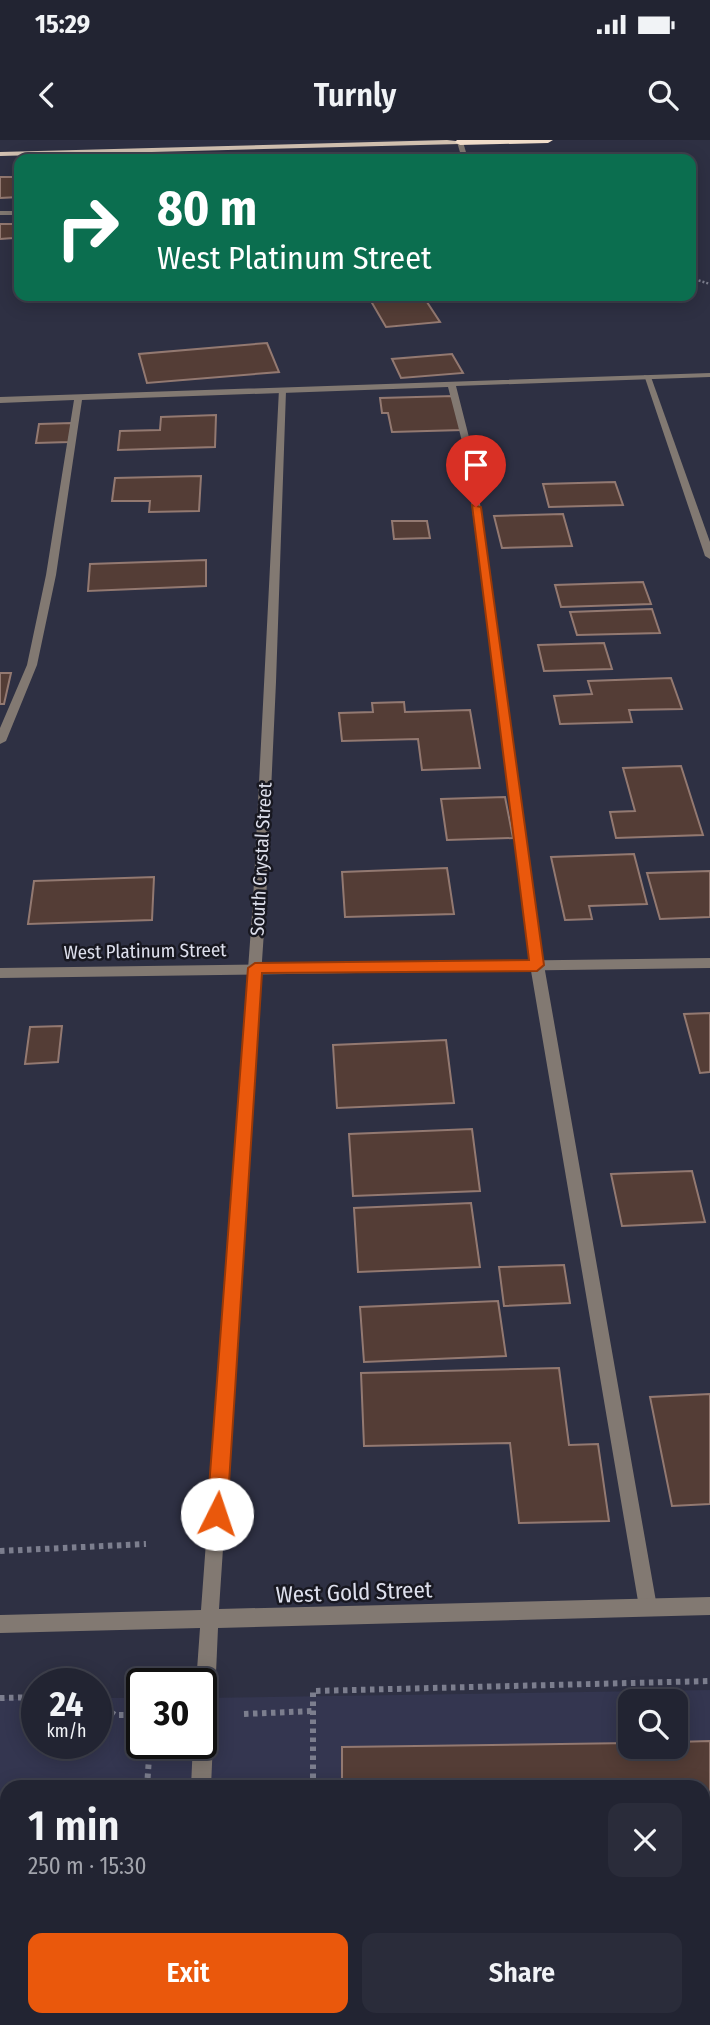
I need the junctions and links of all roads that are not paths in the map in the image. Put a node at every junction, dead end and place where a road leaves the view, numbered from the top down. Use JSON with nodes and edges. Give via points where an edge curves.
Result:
{"nodes":[{"id":1,"x":548,"y":140,"type":"edge"},
{"id":2,"x":459,"y":141,"type":"edge"},
{"id":3,"x":0,"y":154,"type":"edge"},
{"id":4,"x":710,"y":375,"type":"edge"},
{"id":5,"x":647,"y":377,"type":"junction"},
{"id":6,"x":452,"y":385,"type":"junction"},
{"id":7,"x":282,"y":391,"type":"junction"},
{"id":8,"x":78,"y":398,"type":"junction"},
{"id":9,"x":0,"y":400,"type":"edge"},
{"id":10,"x":710,"y":556,"type":"edge"},
{"id":11,"x":0,"y":741,"type":"edge"},
{"id":12,"x":710,"y":963,"type":"edge"},
{"id":13,"x":537,"y":965,"type":"junction"},
{"id":14,"x":255,"y":968,"type":"junction"},
{"id":15,"x":0,"y":973,"type":"edge"},
{"id":16,"x":710,"y":1606,"type":"edge"},
{"id":17,"x":648,"y":1607,"type":"junction"},
{"id":18,"x":209,"y":1621,"type":"junction"},
{"id":19,"x":0,"y":1624,"type":"edge"},
{"id":20,"x":201,"y":1780,"type":"edge"}],
"edges":[{"from":1,"to":2,"type":"highway"},
{"from":2,"to":3,"type":"main road"},
{"from":4,"to":5,"type":"street"},
{"from":5,"to":6,"type":"street"},
{"from":5,"to":10,"type":"street"},
{"from":6,"to":7,"type":"street"},
{"from":6,"to":13,"type":"street","via":[[469,453]]},
{"from":7,"to":8,"type":"street"},
{"from":7,"to":14,"type":"street","name":"South Crystal Street"},
{"from":8,"to":9,"type":"street"},
{"from":8,"to":11,"type":"street","via":[[32,665]]},
{"from":12,"to":13,"type":"street","name":"West Platinum Street"},
{"from":13,"to":14,"type":"street","name":"West Platinum Street"},
{"from":13,"to":17,"type":"street"},
{"from":14,"to":15,"type":"street","name":"West Platinum Street"},
{"from":14,"to":18,"type":"street","name":"South Crystal Street"},
{"from":16,"to":17,"type":"street","name":"West Gold Street"},
{"from":17,"to":18,"type":"street","name":"West Gold Street"},
{"from":18,"to":19,"type":"street","name":"West Gold Street"},
{"from":18,"to":20,"type":"street","name":"South Crystal Street"}]}
